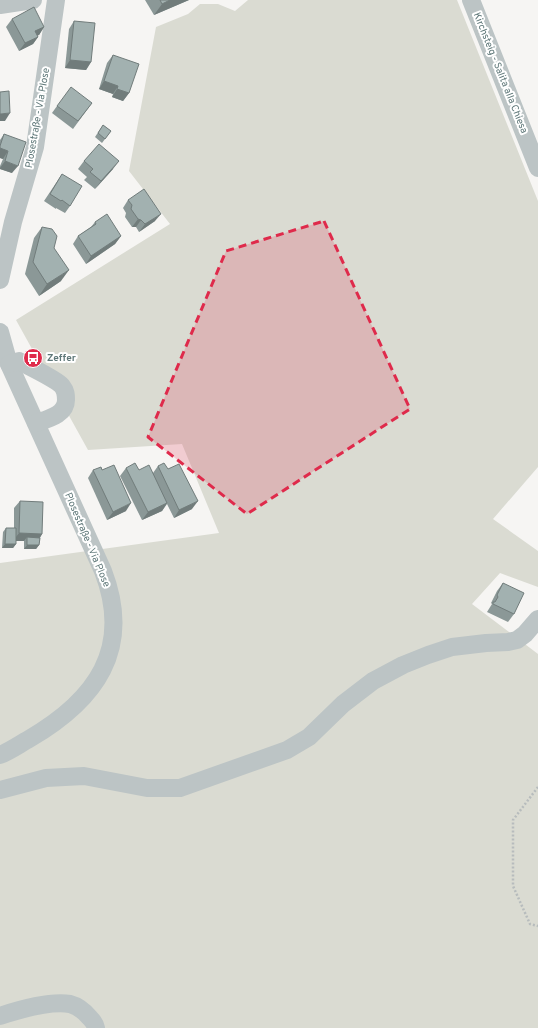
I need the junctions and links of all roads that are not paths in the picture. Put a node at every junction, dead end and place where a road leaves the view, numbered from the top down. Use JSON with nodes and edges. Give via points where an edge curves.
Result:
{"nodes":[{"id":1,"x":33,"y":0,"type":"edge"},
{"id":2,"x":56,"y":0,"type":"edge"},
{"id":3,"x":471,"y":0,"type":"edge"},
{"id":4,"x":0,"y":5,"type":"edge"},
{"id":5,"x":538,"y":168,"type":"edge"},
{"id":6,"x":0,"y":280,"type":"edge"},
{"id":7,"x":0,"y":332,"type":"edge"},
{"id":8,"x":9,"y":364,"type":"junction"},
{"id":9,"x":36,"y":423,"type":"junction"},
{"id":10,"x":538,"y":619,"type":"edge"},
{"id":11,"x":0,"y":755,"type":"edge"},
{"id":12,"x":0,"y":790,"type":"edge"},
{"id":13,"x":0,"y":1016,"type":"edge"},
{"id":14,"x":96,"y":1028,"type":"edge"}],
"edges":[{"from":1,"to":4,"type":"street"},
{"from":2,"to":6,"type":"street","name":"Plosestraße - Via Plose","via":[[35,147],[13,222]]},
{"from":3,"to":5,"type":"street","name":"Kirchsteig - Salita alla Chiesa"},
{"from":7,"to":8,"type":"street","name":"Plosestraße - Via Plose"},
{"from":8,"to":9,"type":"street","name":"Plosestraße - Via Plose"},
{"from":8,"to":9,"type":"street","via":[[19,361],[61,385],[66,393],[66,404],[61,412]]},
{"from":9,"to":11,"type":"street","name":"Plosestraße - Via Plose","via":[[108,584],[113,626],[111,645],[105,665],[83,699],[41,732]]},
{"from":10,"to":12,"type":"street","via":[[517,640],[452,647],[403,665],[373,681],[343,704],[309,737],[287,750],[180,788],[147,788],[84,776],[46,778]]},
{"from":13,"to":14,"type":"street","via":[[24,1008],[70,1004],[84,1011],[95,1023]]}]}
